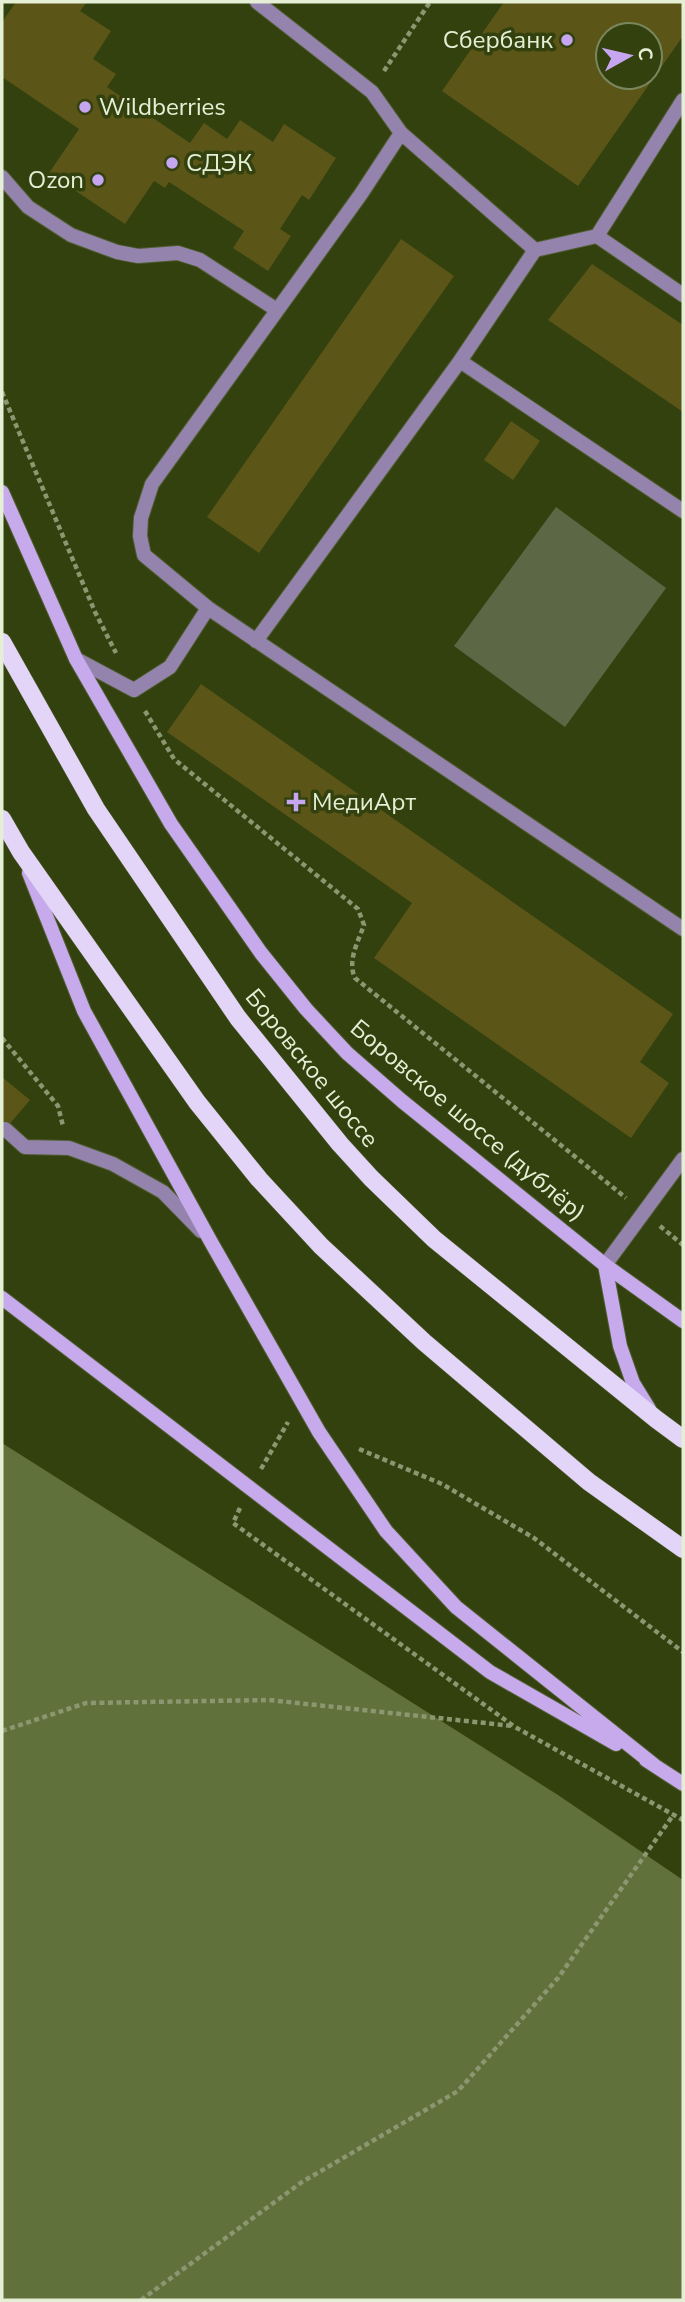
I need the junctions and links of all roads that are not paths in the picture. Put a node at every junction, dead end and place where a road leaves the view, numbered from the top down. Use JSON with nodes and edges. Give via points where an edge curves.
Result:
{"nodes":[{"id":1,"x":257,"y":2,"type":"edge"},
{"id":2,"x":683,"y":100,"type":"edge"},
{"id":3,"x":401,"y":133,"type":"junction"},
{"id":4,"x":2,"y":177,"type":"edge"},
{"id":5,"x":597,"y":236,"type":"junction"},
{"id":6,"x":534,"y":250,"type":"junction"},
{"id":7,"x":683,"y":295,"type":"edge"},
{"id":8,"x":277,"y":310,"type":"junction"},
{"id":9,"x":460,"y":361,"type":"junction"},
{"id":10,"x":2,"y":492,"type":"edge"},
{"id":11,"x":683,"y":511,"type":"edge"},
{"id":12,"x":208,"y":607,"type":"junction"},
{"id":13,"x":256,"y":641,"type":"junction"},
{"id":14,"x":2,"y":642,"type":"edge"},
{"id":15,"x":76,"y":659,"type":"junction"},
{"id":16,"x":2,"y":819,"type":"edge"},
{"id":17,"x":21,"y":852,"type":"junction"},
{"id":18,"x":683,"y":929,"type":"edge"},
{"id":19,"x":5,"y":1129,"type":"dead end"},
{"id":20,"x":683,"y":1159,"type":"edge"},
{"id":21,"x":211,"y":1242,"type":"junction"},
{"id":22,"x":606,"y":1265,"type":"junction"},
{"id":23,"x":2,"y":1298,"type":"edge"},
{"id":24,"x":683,"y":1321,"type":"edge"},
{"id":25,"x":656,"y":1419,"type":"junction"},
{"id":26,"x":683,"y":1439,"type":"edge"},
{"id":27,"x":683,"y":1549,"type":"edge"},
{"id":28,"x":654,"y":1765,"type":"junction"},
{"id":29,"x":683,"y":1784,"type":"edge"}],
"edges":[{"from":1,"to":3,"type":"lane","via":[[372,92]]},
{"from":2,"to":5,"type":"lane"},
{"from":3,"to":6,"type":"lane"},
{"from":3,"to":8,"type":"lane"},
{"from":4,"to":8,"type":"lane","via":[[28,207],[71,235],[117,252],[138,256],[178,253],[200,260]]},
{"from":5,"to":6,"type":"lane"},
{"from":5,"to":7,"type":"lane"},
{"from":6,"to":9,"type":"lane"},
{"from":8,"to":12,"type":"lane","via":[[152,484],[141,519],[144,555]]},
{"from":9,"to":11,"type":"lane"},
{"from":9,"to":13,"type":"lane"},
{"from":10,"to":15,"type":"street","name":"Боровское шоссе (дублёр)"},
{"from":12,"to":13,"type":"lane"},
{"from":12,"to":15,"type":"lane","via":[[170,667],[134,690]]},
{"from":13,"to":18,"type":"lane"},
{"from":14,"to":25,"type":"main road","name":"Боровское шоссе","via":[[96,809],[238,1018],[340,1144],[434,1239]]},
{"from":15,"to":22,"type":"street","name":"Боровское шоссе (дублёр)","via":[[172,824],[261,953],[306,1009],[402,1101]]},
{"from":16,"to":17,"type":"main road"},
{"from":17,"to":21,"type":"street","via":[[84,1011]]},
{"from":17,"to":27,"type":"main road","via":[[197,1102],[321,1246],[424,1342],[589,1482]]},
{"from":19,"to":21,"type":"lane","via":[[25,1147],[69,1148],[113,1164],[163,1192]]},
{"from":20,"to":22,"type":"lane"},
{"from":21,"to":28,"type":"street","via":[[319,1432],[386,1531],[456,1607]]},
{"from":22,"to":24,"type":"street","name":"Боровское шоссе (дублёр)"},
{"from":22,"to":25,"type":"street","via":[[620,1346],[632,1383]]},
{"from":23,"to":28,"type":"street","via":[[490,1672]]},
{"from":25,"to":26,"type":"main road","name":"Боровское шоссе"},
{"from":28,"to":29,"type":"street"}]}
